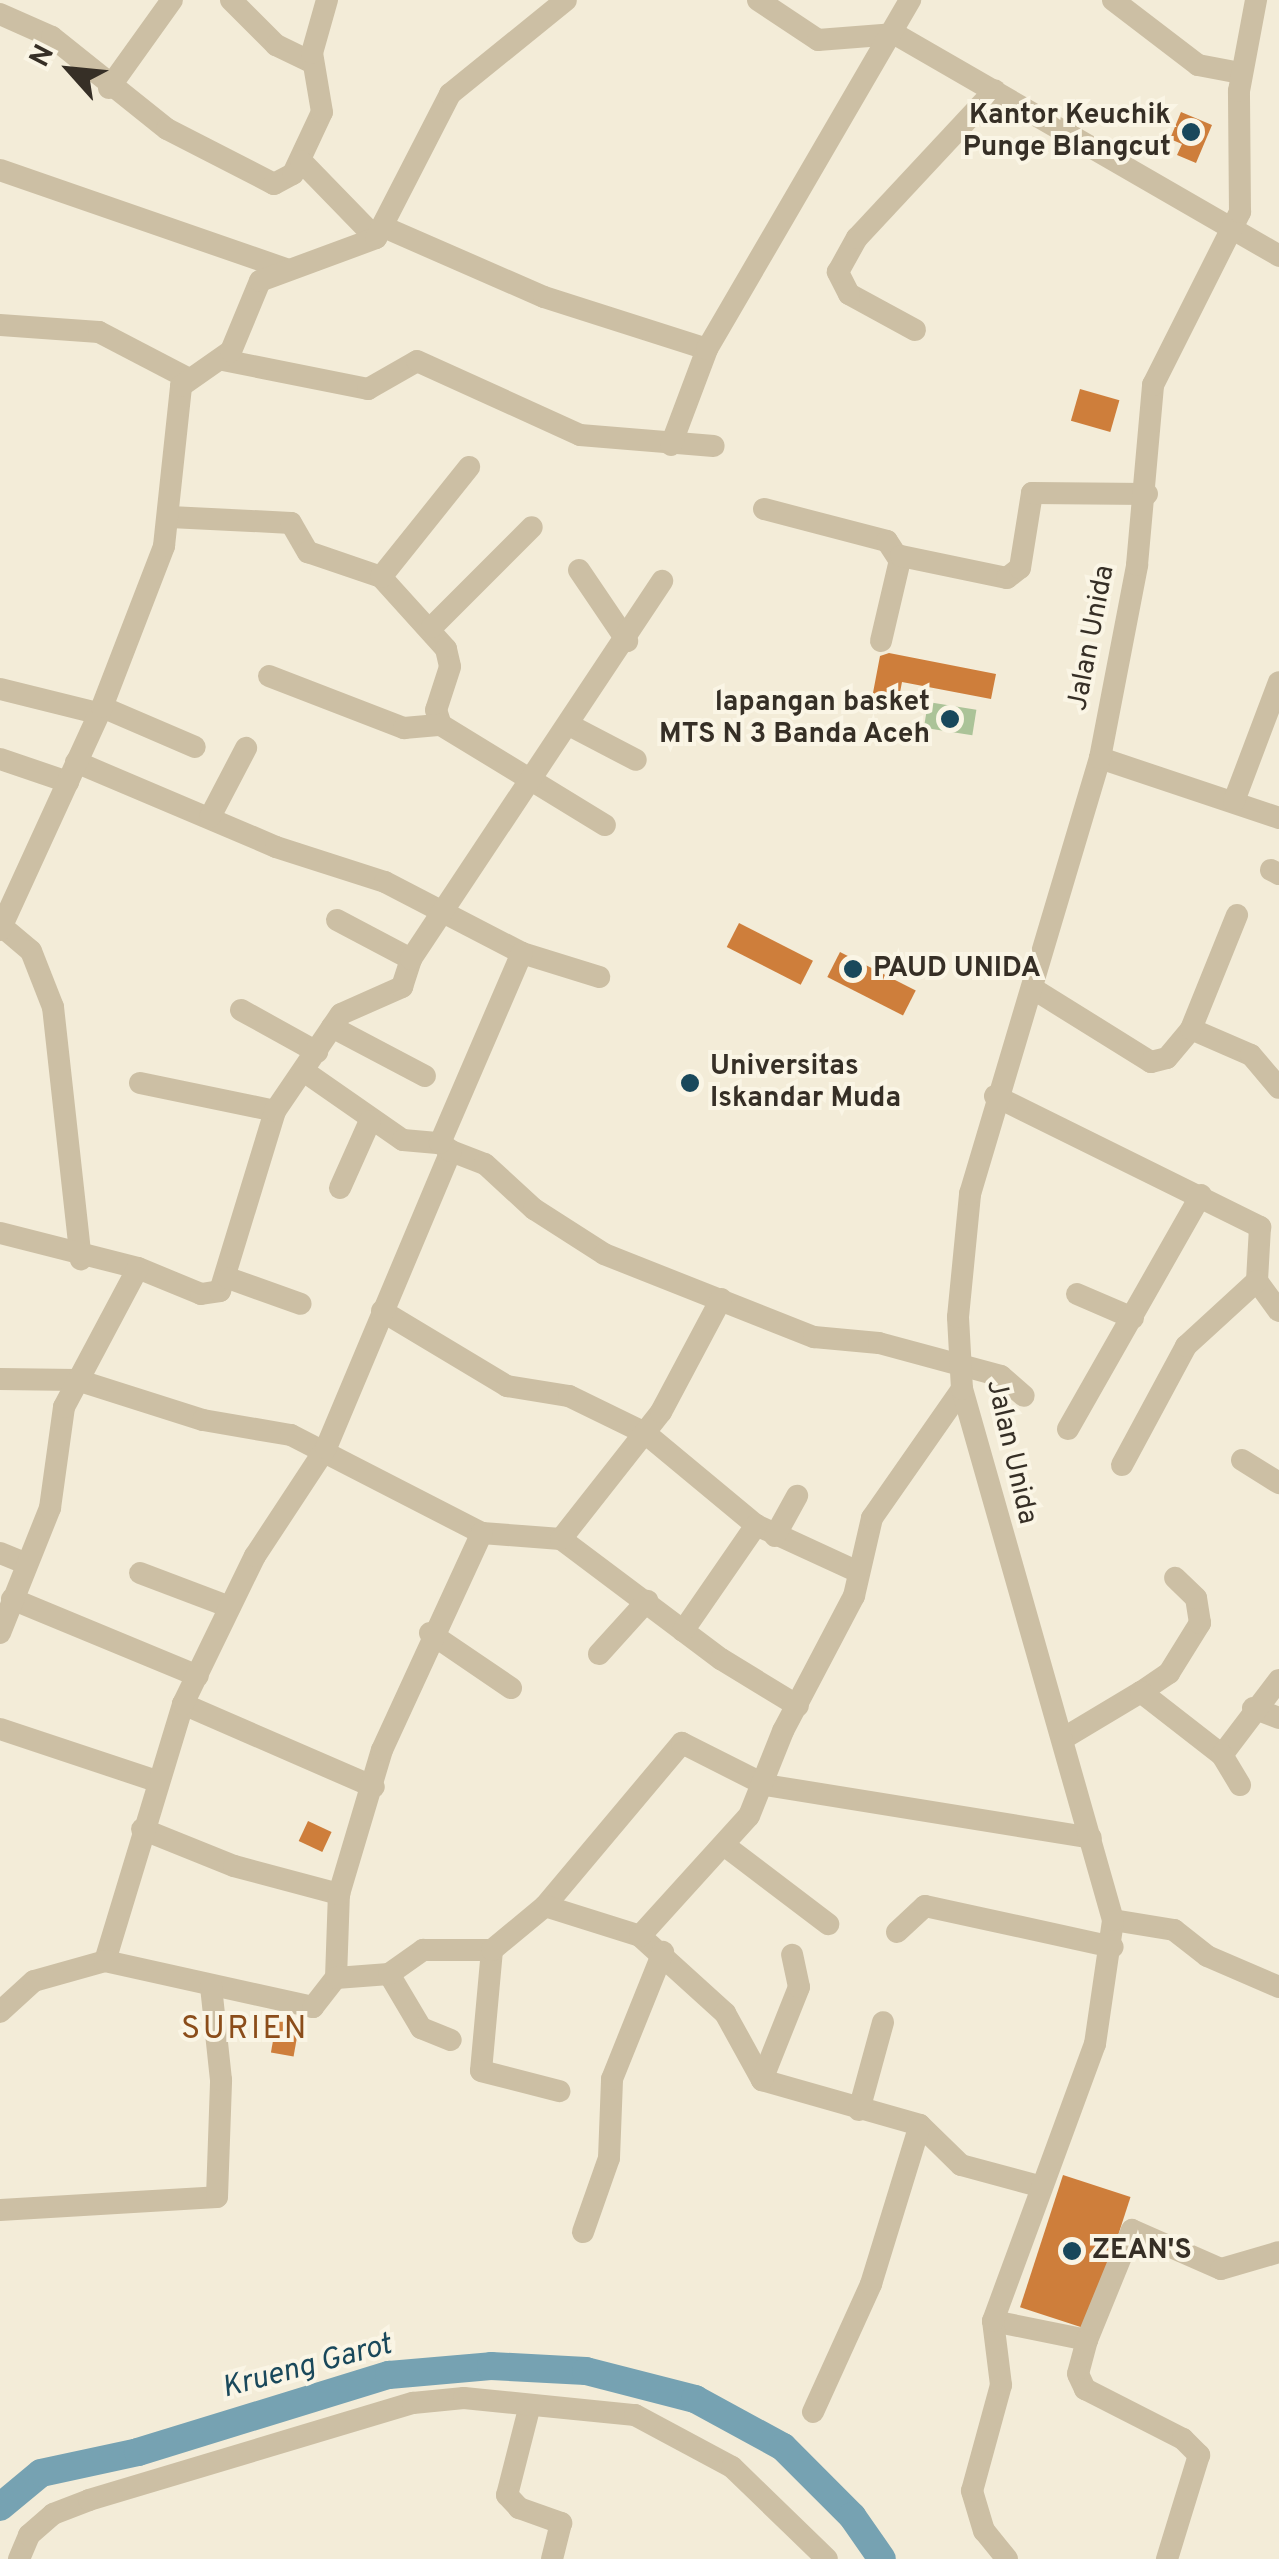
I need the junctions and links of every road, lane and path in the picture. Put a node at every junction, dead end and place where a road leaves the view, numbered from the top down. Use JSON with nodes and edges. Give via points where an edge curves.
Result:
{"nodes":[{"id":1,"x":172,"y":0,"type":"edge"},
{"id":2,"x":230,"y":0,"type":"edge"},
{"id":3,"x":326,"y":0,"type":"edge"},
{"id":4,"x":566,"y":0,"type":"edge"},
{"id":5,"x":758,"y":0,"type":"edge"},
{"id":6,"x":910,"y":0,"type":"edge"},
{"id":7,"x":1113,"y":0,"type":"edge"},
{"id":8,"x":1256,"y":0,"type":"edge"},
{"id":9,"x":0,"y":14,"type":"edge"},
{"id":10,"x":895,"y":34,"type":"junction"},
{"id":11,"x":313,"y":63,"type":"junction"},
{"id":12,"x":1240,"y":72,"type":"junction"},
{"id":13,"x":109,"y":88,"type":"junction"},
{"id":14,"x":995,"y":90,"type":"junction"},
{"id":15,"x":301,"y":161,"type":"junction"},
{"id":16,"x":0,"y":170,"type":"edge"},
{"id":17,"x":1234,"y":231,"type":"junction"},
{"id":18,"x":381,"y":233,"type":"junction"},
{"id":19,"x":1279,"y":256,"type":"edge"},
{"id":20,"x":286,"y":269,"type":"junction"},
{"id":21,"x":0,"y":324,"type":"edge"},
{"id":22,"x":915,"y":330,"type":"dead end"},
{"id":23,"x":706,"y":350,"type":"junction"},
{"id":24,"x":223,"y":360,"type":"junction"},
{"id":25,"x":187,"y":378,"type":"junction"},
{"id":26,"x":671,"y":445,"type":"junction"},
{"id":27,"x":714,"y":446,"type":"dead end"},
{"id":28,"x":469,"y":467,"type":"dead end"},
{"id":29,"x":1147,"y":494,"type":"junction"},
{"id":30,"x":764,"y":509,"type":"dead end"},
{"id":31,"x":170,"y":517,"type":"junction"},
{"id":32,"x":532,"y":526,"type":"dead end"},
{"id":33,"x":898,"y":558,"type":"junction"},
{"id":34,"x":579,"y":570,"type":"dead end"},
{"id":35,"x":381,"y":577,"type":"junction"},
{"id":36,"x":662,"y":581,"type":"dead end"},
{"id":37,"x":432,"y":627,"type":"junction"},
{"id":38,"x":627,"y":641,"type":"junction"},
{"id":39,"x":880,"y":641,"type":"dead end"},
{"id":40,"x":269,"y":676,"type":"dead end"},
{"id":41,"x":1279,"y":682,"type":"edge"},
{"id":42,"x":0,"y":689,"type":"edge"},
{"id":43,"x":100,"y":710,"type":"junction"},
{"id":44,"x":440,"y":725,"type":"junction"},
{"id":45,"x":571,"y":726,"type":"junction"},
{"id":46,"x":195,"y":747,"type":"dead end"},
{"id":47,"x":246,"y":748,"type":"dead end"},
{"id":48,"x":1100,"y":758,"type":"junction"},
{"id":49,"x":0,"y":759,"type":"edge"},
{"id":50,"x":636,"y":760,"type":"dead end"},
{"id":51,"x":72,"y":772,"type":"junction"},
{"id":52,"x":533,"y":784,"type":"junction"},
{"id":53,"x":1234,"y":802,"type":"junction"},
{"id":54,"x":210,"y":817,"type":"junction"},
{"id":55,"x":1279,"y":818,"type":"edge"},
{"id":56,"x":605,"y":825,"type":"dead end"},
{"id":57,"x":448,"y":911,"type":"junction"},
{"id":58,"x":1237,"y":915,"type":"dead end"},
{"id":59,"x":337,"y":920,"type":"dead end"},
{"id":60,"x":1,"y":927,"type":"edge"},
{"id":61,"x":522,"y":953,"type":"junction"},
{"id":62,"x":411,"y":958,"type":"junction"},
{"id":63,"x":599,"y":978,"type":"dead end"},
{"id":64,"x":1032,"y":988,"type":"junction"},
{"id":65,"x":241,"y":1010,"type":"dead end"},
{"id":66,"x":332,"y":1027,"type":"junction"},
{"id":67,"x":1191,"y":1029,"type":"junction"},
{"id":68,"x":311,"y":1062,"type":"junction"},
{"id":69,"x":424,"y":1076,"type":"dead end"},
{"id":70,"x":140,"y":1083,"type":"dead end"},
{"id":71,"x":1279,"y":1088,"type":"edge"},
{"id":72,"x":995,"y":1096,"type":"junction"},
{"id":73,"x":274,"y":1111,"type":"junction"},
{"id":74,"x":370,"y":1120,"type":"junction"},
{"id":75,"x":445,"y":1147,"type":"junction"},
{"id":76,"x":340,"y":1188,"type":"dead end"},
{"id":77,"x":1201,"y":1195,"type":"junction"},
{"id":78,"x":0,"y":1233,"type":"edge"},
{"id":79,"x":1270,"y":1235,"type":"edge"},
{"id":80,"x":81,"y":1259,"type":"junction"},
{"id":81,"x":138,"y":1268,"type":"junction"},
{"id":82,"x":228,"y":1278,"type":"junction"},
{"id":83,"x":1258,"y":1281,"type":"junction"},
{"id":84,"x":1077,"y":1294,"type":"dead end"},
{"id":85,"x":721,"y":1299,"type":"junction"},
{"id":86,"x":301,"y":1304,"type":"dead end"},
{"id":87,"x":382,"y":1311,"type":"junction"},
{"id":88,"x":1279,"y":1311,"type":"edge"},
{"id":89,"x":1133,"y":1318,"type":"junction"},
{"id":90,"x":963,"y":1365,"type":"junction"},
{"id":91,"x":0,"y":1379,"type":"edge"},
{"id":92,"x":77,"y":1380,"type":"junction"},
{"id":93,"x":962,"y":1389,"type":"junction"},
{"id":94,"x":1024,"y":1396,"type":"dead end"},
{"id":95,"x":1068,"y":1429,"type":"dead end"},
{"id":96,"x":644,"y":1432,"type":"junction"},
{"id":97,"x":326,"y":1448,"type":"junction"},
{"id":98,"x":1242,"y":1460,"type":"dead end"},
{"id":99,"x":1122,"y":1464,"type":"dead end"},
{"id":100,"x":1279,"y":1482,"type":"edge"},
{"id":101,"x":796,"y":1496,"type":"dead end"},
{"id":102,"x":765,"y":1531,"type":"junction"},
{"id":103,"x":482,"y":1533,"type":"junction"},
{"id":104,"x":560,"y":1539,"type":"junction"},
{"id":105,"x":0,"y":1553,"type":"edge"},
{"id":106,"x":25,"y":1563,"type":"junction"},
{"id":107,"x":854,"y":1570,"type":"junction"},
{"id":108,"x":140,"y":1573,"type":"dead end"},
{"id":109,"x":1175,"y":1578,"type":"dead end"},
{"id":110,"x":12,"y":1599,"type":"junction"},
{"id":111,"x":647,"y":1601,"type":"junction"},
{"id":112,"x":230,"y":1607,"type":"junction"},
{"id":113,"x":683,"y":1631,"type":"junction"},
{"id":114,"x":0,"y":1633,"type":"edge"},
{"id":115,"x":430,"y":1633,"type":"junction"},
{"id":116,"x":599,"y":1654,"type":"dead end"},
{"id":117,"x":198,"y":1676,"type":"junction"},
{"id":118,"x":1279,"y":1680,"type":"edge"},
{"id":119,"x":511,"y":1688,"type":"dead end"},
{"id":120,"x":1141,"y":1692,"type":"junction"},
{"id":121,"x":183,"y":1704,"type":"junction"},
{"id":122,"x":798,"y":1706,"type":"junction"},
{"id":123,"x":1253,"y":1708,"type":"junction"},
{"id":124,"x":1279,"y":1718,"type":"edge"},
{"id":125,"x":0,"y":1729,"type":"edge"},
{"id":126,"x":1064,"y":1738,"type":"junction"},
{"id":127,"x":1222,"y":1755,"type":"junction"},
{"id":128,"x":156,"y":1781,"type":"junction"},
{"id":129,"x":765,"y":1785,"type":"junction"},
{"id":130,"x":1240,"y":1786,"type":"dead end"},
{"id":131,"x":374,"y":1788,"type":"junction"},
{"id":132,"x":142,"y":1829,"type":"junction"},
{"id":133,"x":1091,"y":1838,"type":"junction"},
{"id":134,"x":724,"y":1845,"type":"junction"},
{"id":135,"x":339,"y":1894,"type":"junction"},
{"id":136,"x":545,"y":1906,"type":"junction"},
{"id":137,"x":1113,"y":1920,"type":"junction"},
{"id":138,"x":828,"y":1924,"type":"dead end"},
{"id":139,"x":897,"y":1932,"type":"dead end"},
{"id":140,"x":640,"y":1936,"type":"junction"},
{"id":141,"x":1113,"y":1947,"type":"junction"},
{"id":142,"x":492,"y":1950,"type":"junction"},
{"id":143,"x":663,"y":1952,"type":"junction"},
{"id":144,"x":792,"y":1955,"type":"dead end"},
{"id":145,"x":106,"y":1961,"type":"junction"},
{"id":146,"x":389,"y":1974,"type":"junction"},
{"id":147,"x":336,"y":1978,"type":"junction"},
{"id":148,"x":211,"y":1986,"type":"junction"},
{"id":149,"x":1279,"y":1987,"type":"edge"},
{"id":150,"x":0,"y":2012,"type":"edge"},
{"id":151,"x":883,"y":2022,"type":"dead end"},
{"id":152,"x":451,"y":2040,"type":"dead end"},
{"id":153,"x":762,"y":2080,"type":"junction"},
{"id":154,"x":559,"y":2090,"type":"dead end"},
{"id":155,"x":859,"y":2110,"type":"junction"},
{"id":156,"x":920,"y":2126,"type":"junction"},
{"id":157,"x":1039,"y":2186,"type":"junction"},
{"id":158,"x":0,"y":2210,"type":"edge"},
{"id":159,"x":583,"y":2232,"type":"dead end"},
{"id":160,"x":1279,"y":2252,"type":"edge"},
{"id":161,"x":993,"y":2321,"type":"junction"},
{"id":162,"x":1086,"y":2340,"type":"junction"},
{"id":163,"x":530,"y":2405,"type":"junction"},
{"id":164,"x":812,"y":2412,"type":"dead end"},
{"id":165,"x":19,"y":2559,"type":"edge"},
{"id":166,"x":552,"y":2559,"type":"edge"},
{"id":167,"x":827,"y":2559,"type":"edge"},
{"id":168,"x":1006,"y":2559,"type":"edge"},
{"id":169,"x":1168,"y":2559,"type":"edge"}],
"edges":[{"from":1,"to":13,"type":"street"},
{"from":2,"to":11,"type":"street","via":[[276,44]]},
{"from":3,"to":11,"type":"street"},
{"from":4,"to":18,"type":"street","via":[[450,94]]},
{"from":5,"to":10,"type":"street","via":[[826,42]]},
{"from":6,"to":10,"type":"street"},
{"from":7,"to":12,"type":"street","via":[[1198,65]]},
{"from":8,"to":12,"type":"street","name":"Jalan Unida"},
{"from":9,"to":13,"type":"street","via":[[52,37]]},
{"from":10,"to":14,"type":"street"},
{"from":10,"to":23,"type":"street"},
{"from":11,"to":15,"type":"street","via":[[324,99]]},
{"from":12,"to":17,"type":"street","name":"Jalan Unida","via":[[1245,187]]},
{"from":13,"to":15,"type":"street","via":[[266,181],[287,180]]},
{"from":14,"to":17,"type":"street"},
{"from":14,"to":22,"type":"street","via":[[857,238],[838,272],[849,294]]},
{"from":15,"to":18,"type":"street"},
{"from":16,"to":20,"type":"street"},
{"from":17,"to":19,"type":"street"},
{"from":17,"to":29,"type":"street","name":"Jalan Unida","via":[[1153,385]]},
{"from":18,"to":20,"type":"street","via":[[346,256]]},
{"from":18,"to":23,"type":"street","via":[[544,297]]},
{"from":20,"to":24,"type":"street","via":[[252,290]]},
{"from":21,"to":25,"type":"street","via":[[99,332]]},
{"from":23,"to":26,"type":"street"},
{"from":24,"to":25,"type":"street"},
{"from":24,"to":26,"type":"street","via":[[368,389],[418,362],[580,435]]},
{"from":25,"to":31,"type":"street","via":[[178,392]]},
{"from":26,"to":27,"type":"street"},
{"from":28,"to":35,"type":"street"},
{"from":29,"to":33,"type":"street","via":[[1032,493],[1020,568],[1007,578]]},
{"from":29,"to":48,"type":"street","name":"Jalan Unida"},
{"from":30,"to":33,"type":"street","via":[[887,541]]},
{"from":31,"to":35,"type":"street","via":[[285,521],[298,528],[308,552]]},
{"from":31,"to":43,"type":"street"},
{"from":32,"to":37,"type":"street"},
{"from":33,"to":39,"type":"street"},
{"from":34,"to":38,"type":"street"},
{"from":35,"to":37,"type":"street"},
{"from":36,"to":38,"type":"street"},
{"from":37,"to":44,"type":"street","via":[[449,657],[436,710]]},
{"from":38,"to":45,"type":"street"},
{"from":40,"to":44,"type":"street","via":[[404,728]]},
{"from":41,"to":53,"type":"street"},
{"from":42,"to":43,"type":"street"},
{"from":43,"to":46,"type":"street"},
{"from":43,"to":51,"type":"street"},
{"from":44,"to":52,"type":"street"},
{"from":45,"to":50,"type":"street"},
{"from":45,"to":52,"type":"street"},
{"from":47,"to":54,"type":"street"},
{"from":48,"to":53,"type":"street"},
{"from":48,"to":64,"type":"street","name":"Jalan Unida"},
{"from":49,"to":51,"type":"street"},
{"from":51,"to":54,"type":"street"},
{"from":51,"to":60,"type":"street"},
{"from":52,"to":56,"type":"street"},
{"from":52,"to":57,"type":"street"},
{"from":53,"to":55,"type":"street"},
{"from":54,"to":57,"type":"street"},
{"from":57,"to":61,"type":"street"},
{"from":57,"to":62,"type":"street"},
{"from":58,"to":67,"type":"street"},
{"from":59,"to":62,"type":"street"},
{"from":60,"to":80,"type":"street","via":[[31,951],[52,1007]]},
{"from":61,"to":63,"type":"street"},
{"from":61,"to":75,"type":"street"},
{"from":62,"to":66,"type":"street","via":[[396,994],[356,1002]]},
{"from":64,"to":67,"type":"street","via":[[1152,1062],[1167,1058]]},
{"from":64,"to":72,"type":"street","name":"Jalan Unida"},
{"from":65,"to":68,"type":"street"},
{"from":66,"to":68,"type":"street"},
{"from":66,"to":69,"type":"street"},
{"from":67,"to":71,"type":"street","via":[[1250,1055]]},
{"from":68,"to":73,"type":"street"},
{"from":68,"to":74,"type":"street"},
{"from":70,"to":73,"type":"street"},
{"from":72,"to":77,"type":"street"},
{"from":72,"to":90,"type":"street","name":"Jalan Unida","via":[[970,1194],[958,1317]]},
{"from":73,"to":82,"type":"street"},
{"from":74,"to":75,"type":"street","via":[[403,1140]]},
{"from":74,"to":76,"type":"street"},
{"from":75,"to":85,"type":"street","via":[[485,1164],[582,1244]]},
{"from":75,"to":87,"type":"street"},
{"from":77,"to":79,"type":"street"},
{"from":77,"to":89,"type":"street"},
{"from":78,"to":80,"type":"street"},
{"from":79,"to":83,"type":"street"},
{"from":80,"to":81,"type":"street"},
{"from":81,"to":82,"type":"street","via":[[201,1294],[220,1291]]},
{"from":81,"to":92,"type":"street"},
{"from":82,"to":86,"type":"street"},
{"from":83,"to":88,"type":"street"},
{"from":83,"to":99,"type":"street","via":[[1186,1346]]},
{"from":84,"to":89,"type":"street"},
{"from":85,"to":90,"type":"street","via":[[814,1337]]},
{"from":85,"to":96,"type":"street"},
{"from":87,"to":96,"type":"street","via":[[506,1386],[569,1396]]},
{"from":87,"to":97,"type":"street"},
{"from":89,"to":95,"type":"street"},
{"from":90,"to":93,"type":"street","name":"Jalan Unida"},
{"from":90,"to":94,"type":"street","via":[[1001,1376]]},
{"from":91,"to":92,"type":"street"},
{"from":92,"to":97,"type":"street"},
{"from":92,"to":106,"type":"street","via":[[59,1427],[50,1508]]},
{"from":93,"to":107,"type":"street","via":[[895,1478]]},
{"from":93,"to":126,"type":"street","name":"Jalan Unida","via":[[1012,1586]]},
{"from":96,"to":102,"type":"street"},
{"from":96,"to":104,"type":"street"},
{"from":97,"to":103,"type":"street"},
{"from":97,"to":112,"type":"street"},
{"from":98,"to":100,"type":"street"},
{"from":101,"to":102,"type":"street"},
{"from":102,"to":107,"type":"street"},
{"from":102,"to":113,"type":"street"},
{"from":103,"to":104,"type":"street"},
{"from":103,"to":115,"type":"street"},
{"from":104,"to":111,"type":"street"},
{"from":105,"to":106,"type":"street"},
{"from":106,"to":110,"type":"street"},
{"from":107,"to":122,"type":"street","via":[[854,1596]]},
{"from":108,"to":112,"type":"street"},
{"from":109,"to":120,"type":"street","via":[[1196,1598],[1200,1623],[1169,1673]]},
{"from":110,"to":114,"type":"street"},
{"from":110,"to":117,"type":"street"},
{"from":111,"to":113,"type":"street"},
{"from":111,"to":116,"type":"street"},
{"from":112,"to":117,"type":"street"},
{"from":113,"to":122,"type":"street"},
{"from":115,"to":119,"type":"street"},
{"from":115,"to":131,"type":"street"},
{"from":117,"to":121,"type":"street"},
{"from":118,"to":123,"type":"street"},
{"from":120,"to":126,"type":"street"},
{"from":120,"to":127,"type":"street"},
{"from":121,"to":128,"type":"street"},
{"from":121,"to":131,"type":"street"},
{"from":122,"to":129,"type":"street"},
{"from":123,"to":124,"type":"street"},
{"from":123,"to":127,"type":"street"},
{"from":125,"to":128,"type":"street"},
{"from":126,"to":133,"type":"street","name":"Jalan Unida"},
{"from":127,"to":130,"type":"street"},
{"from":128,"to":132,"type":"street"},
{"from":129,"to":133,"type":"street"},
{"from":129,"to":134,"type":"street"},
{"from":129,"to":136,"type":"street","via":[[682,1743]]},
{"from":131,"to":135,"type":"street"},
{"from":132,"to":135,"type":"street","via":[[234,1866]]},
{"from":132,"to":145,"type":"street"},
{"from":133,"to":137,"type":"street","name":"Jalan Unida"},
{"from":134,"to":138,"type":"street"},
{"from":134,"to":140,"type":"street"},
{"from":135,"to":147,"type":"street"},
{"from":136,"to":140,"type":"street"},
{"from":136,"to":142,"type":"street"},
{"from":137,"to":141,"type":"street","name":"Jalan Unida"},
{"from":137,"to":149,"type":"street","via":[[1174,1930],[1207,1956]]},
{"from":139,"to":141,"type":"street","via":[[925,1906]]},
{"from":140,"to":143,"type":"street"},
{"from":141,"to":157,"type":"street","name":"Jalan Unida","via":[[1096,2044]]},
{"from":142,"to":146,"type":"street","via":[[432,1947]]},
{"from":142,"to":154,"type":"street","via":[[481,2071]]},
{"from":143,"to":153,"type":"street","via":[[743,2036],[746,2062]]},
{"from":143,"to":159,"type":"street","via":[[612,2079],[609,2158]]},
{"from":144,"to":153,"type":"street","via":[[799,1987]]},
{"from":145,"to":148,"type":"street"},
{"from":145,"to":150,"type":"street","via":[[34,1981]]},
{"from":146,"to":147,"type":"street"},
{"from":146,"to":152,"type":"street","via":[[422,2028]]},
{"from":147,"to":148,"type":"street","via":[[313,2008]]},
{"from":148,"to":158,"type":"street","via":[[221,2080],[218,2197]]},
{"from":151,"to":155,"type":"street"},
{"from":153,"to":155,"type":"street"},
{"from":155,"to":156,"type":"street"},
{"from":156,"to":157,"type":"street","via":[[961,2165]]},
{"from":156,"to":164,"type":"street","via":[[871,2284]]},
{"from":157,"to":161,"type":"street","name":"Jalan Unida"},
{"from":160,"to":162,"type":"street","via":[[1221,2269],[1132,2230]]},
{"from":161,"to":162,"type":"street"},
{"from":161,"to":168,"type":"street","name":"Jalan Unida","via":[[1001,2385],[972,2490],[984,2531]]},
{"from":162,"to":169,"type":"street","via":[[1078,2374],[1084,2389],[1183,2438],[1199,2455]]},
{"from":163,"to":165,"type":"street","via":[[413,2403],[89,2500],[53,2514],[30,2535]]},
{"from":163,"to":166,"type":"street","via":[[507,2495],[518,2508],[562,2525]]},
{"from":163,"to":167,"type":"street","via":[[635,2415],[745,2477]]}]}
